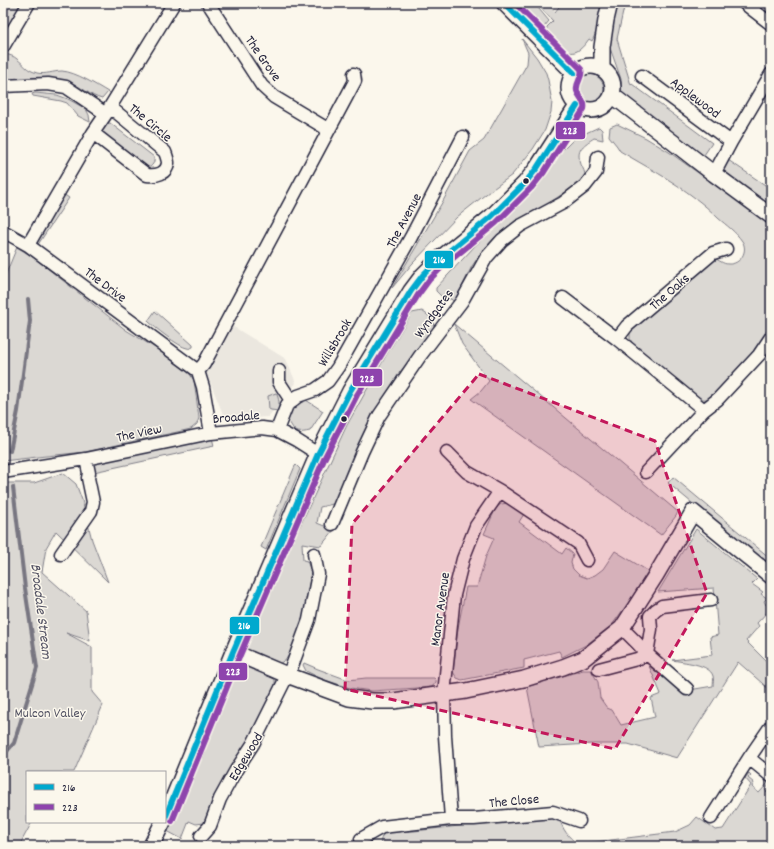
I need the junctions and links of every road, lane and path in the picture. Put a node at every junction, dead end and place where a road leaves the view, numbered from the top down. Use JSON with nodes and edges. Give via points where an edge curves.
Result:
{"nodes":[{"id":1,"x":29,"y":3,"type":"edge"},
{"id":2,"x":174,"y":3,"type":"edge"},
{"id":3,"x":504,"y":3,"type":"edge"},
{"id":4,"x":610,"y":3,"type":"edge"},
{"id":5,"x":744,"y":3,"type":"edge"},
{"id":6,"x":205,"y":5,"type":"edge"},
{"id":7,"x":771,"y":24,"type":"edge"},
{"id":8,"x":3,"y":47,"type":"edge"},
{"id":9,"x":602,"y":68,"type":"junction"},
{"id":10,"x":574,"y":73,"type":"junction"},
{"id":11,"x":354,"y":74,"type":"dead end"},
{"id":12,"x":771,"y":74,"type":"edge"},
{"id":13,"x":642,"y":76,"type":"dead end"},
{"id":14,"x":3,"y":86,"type":"edge"},
{"id":15,"x":612,"y":95,"type":"junction"},
{"id":16,"x":577,"y":106,"type":"junction"},
{"id":17,"x":108,"y":111,"type":"junction"},
{"id":18,"x":329,"y":130,"type":"junction"},
{"id":19,"x":93,"y":133,"type":"junction"},
{"id":20,"x":463,"y":137,"type":"dead end"},
{"id":21,"x":731,"y":142,"type":"junction"},
{"id":22,"x":598,"y":156,"type":"dead end"},
{"id":23,"x":714,"y":174,"type":"junction"},
{"id":24,"x":771,"y":216,"type":"edge"},
{"id":25,"x":3,"y":231,"type":"edge"},
{"id":26,"x":28,"y":245,"type":"junction"},
{"id":27,"x":726,"y":249,"type":"dead end"},
{"id":28,"x":563,"y":298,"type":"dead end"},
{"id":29,"x":367,"y":316,"type":"joint"},
{"id":30,"x":771,"y":337,"type":"edge"},
{"id":31,"x":617,"y":339,"type":"junction"},
{"id":32,"x":194,"y":368,"type":"junction"},
{"id":33,"x":279,"y":371,"type":"dead end"},
{"id":34,"x":292,"y":402,"type":"junction"},
{"id":35,"x":704,"y":410,"type":"junction"},
{"id":36,"x":277,"y":430,"type":"junction"},
{"id":37,"x":205,"y":434,"type":"junction"},
{"id":38,"x":447,"y":452,"type":"dead end"},
{"id":39,"x":318,"y":454,"type":"junction"},
{"id":40,"x":86,"y":459,"type":"junction"},
{"id":41,"x":3,"y":472,"type":"edge"},
{"id":42,"x":646,"y":472,"type":"dead end"},
{"id":43,"x":500,"y":491,"type":"junction"},
{"id":44,"x":332,"y":524,"type":"dead end"},
{"id":45,"x":60,"y":554,"type":"dead end"},
{"id":46,"x":314,"y":554,"type":"dead end"},
{"id":47,"x":587,"y":560,"type":"dead end"},
{"id":48,"x":771,"y":576,"type":"edge"},
{"id":49,"x":711,"y":600,"type":"dead end"},
{"id":50,"x":622,"y":628,"type":"junction"},
{"id":51,"x":233,"y":652,"type":"junction"},
{"id":52,"x":647,"y":654,"type":"junction"},
{"id":53,"x":599,"y":669,"type":"dead end"},
{"id":54,"x":287,"y":675,"type":"junction"},
{"id":55,"x":687,"y":689,"type":"dead end"},
{"id":56,"x":444,"y":694,"type":"junction"},
{"id":57,"x":771,"y":726,"type":"edge"},
{"id":58,"x":749,"y":758,"type":"junction"},
{"id":59,"x":771,"y":776,"type":"edge"},
{"id":60,"x":166,"y":816,"type":"edge"},
{"id":61,"x":711,"y":818,"type":"dead end"},
{"id":62,"x":451,"y":820,"type":"junction"},
{"id":63,"x":579,"y":821,"type":"dead end"},
{"id":64,"x":162,"y":823,"type":"edge"},
{"id":65,"x":201,"y":836,"type":"dead end"},
{"id":66,"x":361,"y":839,"type":"dead end"},
{"id":67,"x":151,"y":846,"type":"edge"}],
"edges":[{"from":1,"to":8,"type":"street"},
{"from":2,"to":17,"type":"street","name":"The Circle"},
{"from":3,"to":10,"type":"street"},
{"from":4,"to":9,"type":"street","via":[[602,47]]},
{"from":5,"to":7,"type":"street"},
{"from":6,"to":18,"type":"street","name":"The Grove","via":[[262,86],[274,97]]},
{"from":9,"to":10,"type":"street","via":[[587,66]]},
{"from":9,"to":15,"type":"street","via":[[612,80]]},
{"from":10,"to":16,"type":"street","via":[[568,86],[572,100]]},
{"from":11,"to":18,"type":"street","via":[[355,81]]},
{"from":12,"to":21,"type":"street"},
{"from":13,"to":21,"type":"street","name":"Applewood"},
{"from":14,"to":17,"type":"street","via":[[48,84],[66,88]]},
{"from":15,"to":16,"type":"street","via":[[609,102],[597,110]]},
{"from":15,"to":23,"type":"street"},
{"from":16,"to":39,"type":"street","via":[[525,183],[423,275],[350,391]]},
{"from":17,"to":19,"type":"street","name":"The Circle"},
{"from":17,"to":19,"type":"street","name":"The Circle","via":[[165,152],[168,162],[165,170],[156,176],[147,175]]},
{"from":18,"to":32,"type":"street","via":[[204,364]]},
{"from":19,"to":26,"type":"street","name":"The Circle"},
{"from":20,"to":29,"type":"street","name":"The Avenue"},
{"from":21,"to":23,"type":"street"},
{"from":22,"to":44,"type":"street","name":"Wyndgates","via":[[596,172],[585,186],[563,203],[520,226],[502,240],[486,258],[462,301],[379,416]]},
{"from":23,"to":24,"type":"street"},
{"from":25,"to":26,"type":"street","name":"The Drive"},
{"from":26,"to":32,"type":"street","name":"The Drive"},
{"from":27,"to":31,"type":"street","name":"The Oaks","via":[[713,253],[627,326]]},
{"from":28,"to":31,"type":"street"},
{"from":29,"to":34,"type":"street","name":"Willsbrook","via":[[328,381],[315,390],[298,396]]},
{"from":30,"to":35,"type":"street","via":[[718,399]]},
{"from":31,"to":35,"type":"street"},
{"from":32,"to":37,"type":"street","via":[[203,387]]},
{"from":33,"to":34,"type":"street","via":[[279,382]]},
{"from":34,"to":36,"type":"street","name":"Willsbrook","via":[[288,405]]},
{"from":35,"to":42,"type":"street"},
{"from":36,"to":37,"type":"street","name":"Broadale","via":[[262,428]]},
{"from":36,"to":39,"type":"street","name":"Broadale"},
{"from":37,"to":40,"type":"street","name":"The View"},
{"from":38,"to":43,"type":"street","via":[[467,472]]},
{"from":39,"to":51,"type":"street"},
{"from":40,"to":41,"type":"street","name":"The View"},
{"from":40,"to":45,"type":"street","via":[[93,502],[91,511]]},
{"from":43,"to":47,"type":"street","via":[[578,543]]},
{"from":43,"to":56,"type":"street","name":"Manor Avenue","via":[[476,526],[463,559],[454,596]]},
{"from":46,"to":54,"type":"street","name":"Edgewood","via":[[318,574],[309,620]]},
{"from":48,"to":50,"type":"street","via":[[693,512]]},
{"from":49,"to":52,"type":"street","via":[[662,606],[656,610],[650,616]]},
{"from":50,"to":52,"type":"street"},
{"from":50,"to":56,"type":"street","via":[[583,659],[563,667],[524,679]]},
{"from":51,"to":54,"type":"street"},
{"from":51,"to":60,"type":"street"},
{"from":52,"to":53,"type":"street"},
{"from":52,"to":55,"type":"street"},
{"from":54,"to":56,"type":"street","via":[[349,698],[372,701]]},
{"from":54,"to":65,"type":"street","name":"Edgewood","via":[[253,744],[220,798],[210,826]]},
{"from":56,"to":62,"type":"street"},
{"from":57,"to":58,"type":"street"},
{"from":58,"to":59,"type":"street"},
{"from":58,"to":61,"type":"street"},
{"from":62,"to":63,"type":"street","name":"The Close","via":[[553,812]]},
{"from":62,"to":66,"type":"street","name":"The Close","via":[[382,827]]},
{"from":64,"to":67,"type":"street"}]}
